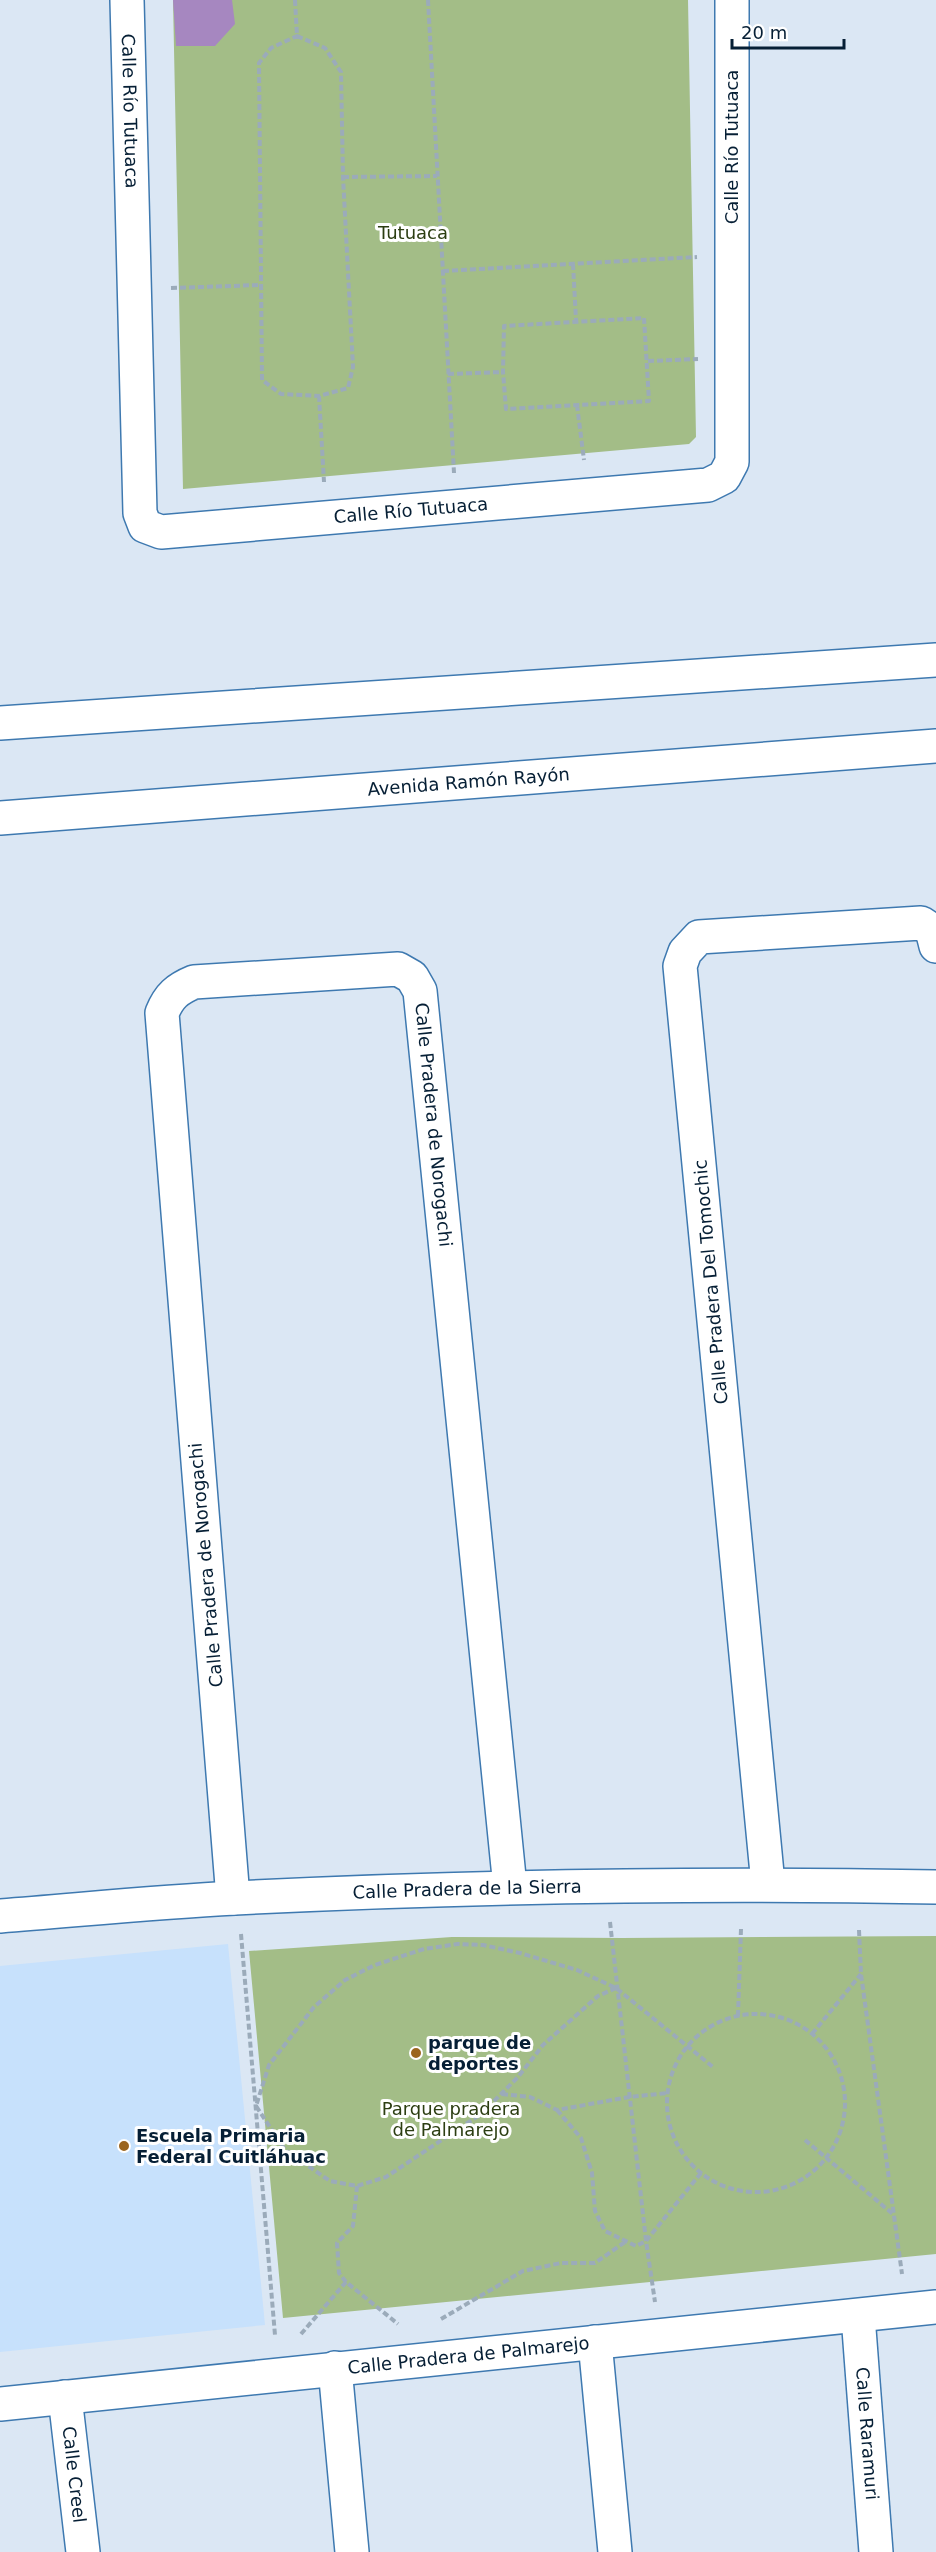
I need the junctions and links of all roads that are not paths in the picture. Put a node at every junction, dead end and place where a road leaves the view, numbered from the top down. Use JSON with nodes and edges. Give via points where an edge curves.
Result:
{"nodes":[{"id":1,"x":127,"y":0,"type":"edge"},
{"id":2,"x":732,"y":0,"type":"edge"},
{"id":3,"x":936,"y":660,"type":"edge"},
{"id":4,"x":0,"y":723,"type":"edge"},
{"id":5,"x":936,"y":746,"type":"edge"},
{"id":6,"x":0,"y":818,"type":"edge"},
{"id":7,"x":936,"y":946,"type":"edge"},
{"id":8,"x":768,"y":1884,"type":"junction"},
{"id":9,"x":510,"y":1887,"type":"junction"},
{"id":10,"x":936,"y":1887,"type":"edge"},
{"id":11,"x":233,"y":1898,"type":"junction"},
{"id":12,"x":0,"y":1916,"type":"edge"},
{"id":13,"x":922,"y":2309,"type":"edge"},
{"id":14,"x":858,"y":2316,"type":"junction"},
{"id":15,"x":595,"y":2342,"type":"junction"},
{"id":16,"x":336,"y":2368,"type":"junction"},
{"id":17,"x":65,"y":2397,"type":"junction"},
{"id":18,"x":0,"y":2404,"type":"edge"},
{"id":19,"x":83,"y":2552,"type":"edge"},
{"id":20,"x":352,"y":2552,"type":"edge"},
{"id":21,"x":615,"y":2552,"type":"edge"},
{"id":22,"x":876,"y":2552,"type":"edge"}],
"edges":[{"from":1,"to":2,"type":"street","name":"Calle Río Tutuaca","via":[[140,513],[145,526],[161,532],[708,485],[723,477],[732,462]]},
{"from":3,"to":4,"type":"street"},
{"from":5,"to":6,"type":"street","name":"Avenida Ramón Rayón"},
{"from":7,"to":8,"type":"street","name":"Calle Pradera Del Tomochic","via":[[932,930],[921,923],[699,937],[685,952],[680,966]]},
{"from":8,"to":9,"type":"street","name":"Calle Pradera de la Sierra"},
{"from":8,"to":10,"type":"street","name":"Calle Pradera de la Sierra"},
{"from":9,"to":11,"type":"street","name":"Calle Pradera de la Sierra"},
{"from":9,"to":11,"type":"street","name":"Calle Pradera de Norogachi","via":[[420,991],[412,976],[398,969],[194,982],[178,988],[162,1012]]},
{"from":11,"to":12,"type":"street","name":"Calle Pradera de la Sierra"},
{"from":13,"to":14,"type":"street","name":"Calle Pradera de Palmarejo"},
{"from":14,"to":15,"type":"street","name":"Calle Pradera de Palmarejo"},
{"from":14,"to":22,"type":"street","name":"Calle Raramuri"},
{"from":15,"to":16,"type":"street","name":"Calle Pradera de Palmarejo"},
{"from":15,"to":21,"type":"street"},
{"from":16,"to":17,"type":"street","name":"Calle Pradera de Palmarejo"},
{"from":16,"to":20,"type":"street"},
{"from":17,"to":18,"type":"street","name":"Calle Pradera de Palmarejo"},
{"from":17,"to":19,"type":"street","name":"Calle Creel"}]}
